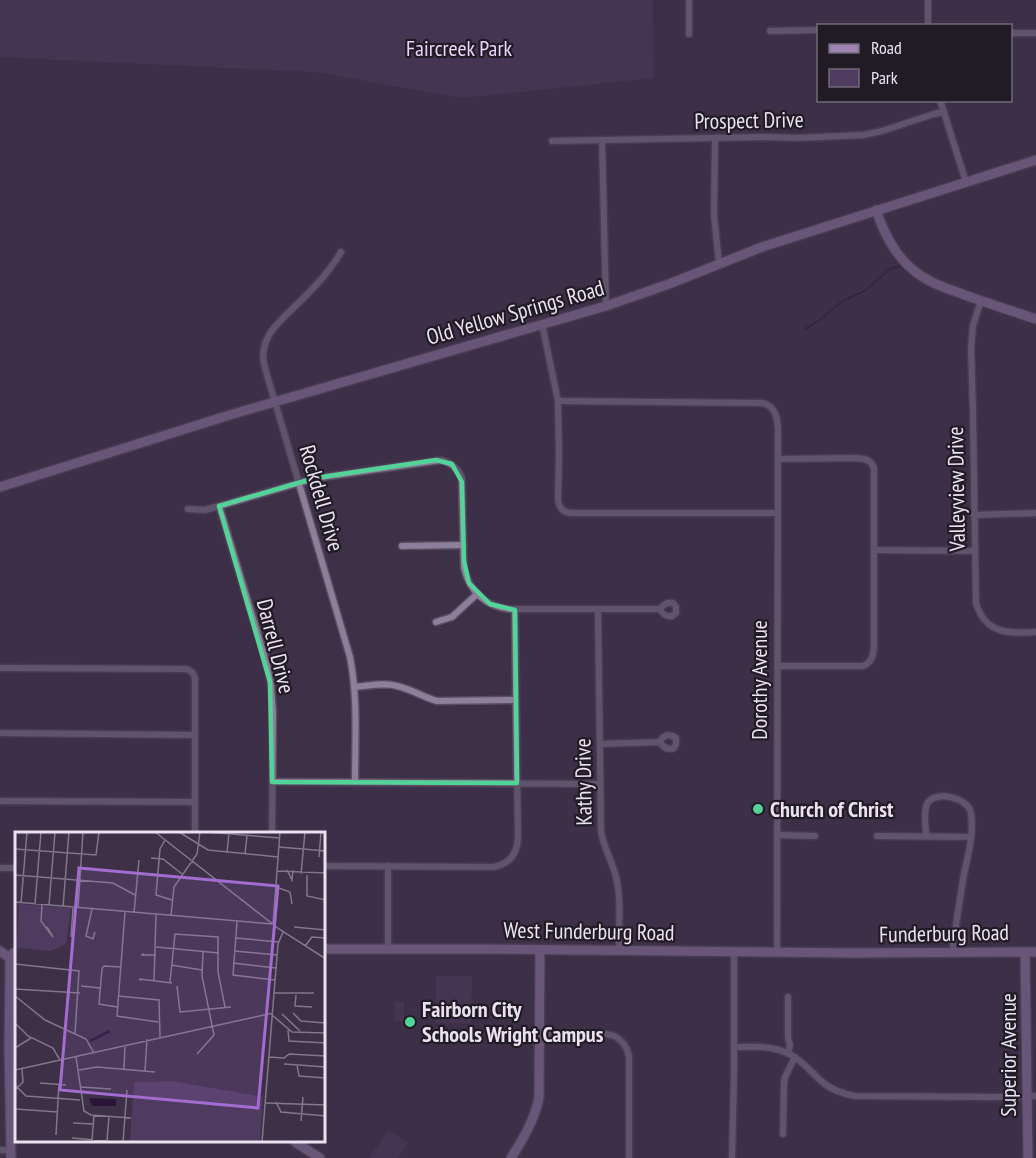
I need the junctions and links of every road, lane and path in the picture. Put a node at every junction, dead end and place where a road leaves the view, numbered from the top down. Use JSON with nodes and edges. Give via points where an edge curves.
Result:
{"nodes":[{"id":1,"x":689,"y":0,"type":"edge"},
{"id":2,"x":928,"y":0,"type":"edge"},
{"id":3,"x":928,"y":24,"type":"edge"},
{"id":4,"x":817,"y":30,"type":"edge"},
{"id":5,"x":770,"y":31,"type":"dead end"},
{"id":6,"x":690,"y":33,"type":"dead end"},
{"id":7,"x":1012,"y":33,"type":"edge"},
{"id":8,"x":1036,"y":33,"type":"edge"},
{"id":9,"x":941,"y":102,"type":"edge"},
{"id":10,"x":944,"y":112,"type":"junction"},
{"id":11,"x":715,"y":139,"type":"junction"},
{"id":12,"x":602,"y":140,"type":"junction"},
{"id":13,"x":552,"y":141,"type":"dead end"},
{"id":14,"x":1036,"y":160,"type":"edge"},
{"id":15,"x":966,"y":182,"type":"junction"},
{"id":16,"x":876,"y":210,"type":"junction"},
{"id":17,"x":340,"y":252,"type":"dead end"},
{"id":18,"x":719,"y":264,"type":"junction"},
{"id":19,"x":981,"y":301,"type":"junction"},
{"id":20,"x":606,"y":306,"type":"junction"},
{"id":21,"x":1036,"y":319,"type":"edge"},
{"id":22,"x":542,"y":324,"type":"junction"},
{"id":23,"x":558,"y":400,"type":"junction"},
{"id":24,"x":275,"y":402,"type":"junction"},
{"id":25,"x":778,"y":459,"type":"junction"},
{"id":26,"x":299,"y":482,"type":"junction"},
{"id":27,"x":0,"y":487,"type":"edge"},
{"id":28,"x":219,"y":506,"type":"junction"},
{"id":29,"x":188,"y":509,"type":"dead end"},
{"id":30,"x":777,"y":513,"type":"junction"},
{"id":31,"x":1036,"y":513,"type":"edge"},
{"id":32,"x":974,"y":515,"type":"junction"},
{"id":33,"x":464,"y":545,"type":"junction"},
{"id":34,"x":402,"y":546,"type":"dead end"},
{"id":35,"x":874,"y":550,"type":"junction"},
{"id":36,"x":975,"y":551,"type":"junction"},
{"id":37,"x":477,"y":594,"type":"junction"},
{"id":38,"x":660,"y":609,"type":"dead end"},
{"id":39,"x":515,"y":610,"type":"junction"},
{"id":40,"x":598,"y":610,"type":"junction"},
{"id":41,"x":436,"y":622,"type":"dead end"},
{"id":42,"x":1036,"y":632,"type":"edge"},
{"id":43,"x":778,"y":666,"type":"junction"},
{"id":44,"x":0,"y":668,"type":"edge"},
{"id":45,"x":354,"y":687,"type":"junction"},
{"id":46,"x":516,"y":700,"type":"junction"},
{"id":47,"x":0,"y":733,"type":"edge"},
{"id":48,"x":195,"y":735,"type":"junction"},
{"id":49,"x":660,"y":742,"type":"dead end"},
{"id":50,"x":600,"y":744,"type":"junction"},
{"id":51,"x":272,"y":782,"type":"junction"},
{"id":52,"x":355,"y":782,"type":"junction"},
{"id":53,"x":517,"y":783,"type":"junction"},
{"id":54,"x":600,"y":784,"type":"junction"},
{"id":55,"x":0,"y":801,"type":"edge"},
{"id":56,"x":195,"y":801,"type":"junction"},
{"id":57,"x":195,"y":832,"type":"edge"},
{"id":58,"x":272,"y":832,"type":"edge"},
{"id":59,"x":777,"y":835,"type":"junction"},
{"id":60,"x":815,"y":836,"type":"dead end"},
{"id":61,"x":877,"y":836,"type":"dead end"},
{"id":62,"x":926,"y":836,"type":"junction"},
{"id":63,"x":970,"y":837,"type":"junction"},
{"id":64,"x":326,"y":866,"type":"edge"},
{"id":65,"x":388,"y":866,"type":"junction"},
{"id":66,"x":326,"y":949,"type":"edge"},
{"id":67,"x":388,"y":949,"type":"junction"},
{"id":68,"x":540,"y":950,"type":"junction"},
{"id":69,"x":0,"y":951,"type":"edge"},
{"id":70,"x":619,"y":951,"type":"junction"},
{"id":71,"x":734,"y":952,"type":"junction"},
{"id":72,"x":1025,"y":952,"type":"junction"},
{"id":73,"x":1036,"y":952,"type":"edge"},
{"id":74,"x":777,"y":953,"type":"junction"},
{"id":75,"x":853,"y":953,"type":"joint"},
{"id":76,"x":953,"y":953,"type":"junction"},
{"id":77,"x":14,"y":958,"type":"edge"},
{"id":78,"x":15,"y":986,"type":"edge"},
{"id":79,"x":788,"y":997,"type":"dead end"},
{"id":80,"x":10,"y":1008,"type":"junction"},
{"id":81,"x":540,"y":1034,"type":"junction"},
{"id":82,"x":734,"y":1047,"type":"junction"},
{"id":83,"x":788,"y":1053,"type":"junction"},
{"id":84,"x":795,"y":1057,"type":"junction"},
{"id":85,"x":1032,"y":1096,"type":"edge"},
{"id":86,"x":783,"y":1134,"type":"dead end"},
{"id":87,"x":297,"y":1143,"type":"edge"},
{"id":88,"x":0,"y":1150,"type":"edge"},
{"id":89,"x":11,"y":1154,"type":"edge"},
{"id":90,"x":320,"y":1158,"type":"edge"},
{"id":91,"x":511,"y":1158,"type":"edge"},
{"id":92,"x":629,"y":1158,"type":"edge"},
{"id":93,"x":732,"y":1158,"type":"edge"},
{"id":94,"x":1028,"y":1158,"type":"edge"}],
"edges":[{"from":1,"to":6,"type":"street"},
{"from":2,"to":3,"type":"street"},
{"from":4,"to":5,"type":"street"},
{"from":7,"to":8,"type":"street"},
{"from":9,"to":10,"type":"street"},
{"from":10,"to":11,"type":"street","name":"Prospect Drive","via":[[863,135]]},
{"from":10,"to":15,"type":"street"},
{"from":11,"to":12,"type":"street","name":"Prospect Drive"},
{"from":11,"to":18,"type":"street","via":[[714,215]]},
{"from":12,"to":13,"type":"street","name":"Prospect Drive"},
{"from":12,"to":20,"type":"street"},
{"from":14,"to":15,"type":"street","name":"Old Yellow Springs Road"},
{"from":15,"to":16,"type":"street","name":"Old Yellow Springs Road"},
{"from":16,"to":18,"type":"street","name":"Old Yellow Springs Road"},
{"from":16,"to":19,"type":"street","via":[[890,244],[921,277]]},
{"from":17,"to":24,"type":"street","name":"Rockdell Drive","via":[[267,338],[264,364]]},
{"from":18,"to":20,"type":"street","name":"Old Yellow Springs Road"},
{"from":19,"to":21,"type":"street"},
{"from":19,"to":32,"type":"street","name":"Valleyview Drive","via":[[971,348]]},
{"from":20,"to":22,"type":"street","name":"Old Yellow Springs Road"},
{"from":22,"to":23,"type":"street"},
{"from":22,"to":24,"type":"street","name":"Old Yellow Springs Road"},
{"from":23,"to":25,"type":"street","name":"Dorothy Avenue","via":[[762,403],[773,409],[778,420]]},
{"from":23,"to":30,"type":"street","via":[[558,500],[563,510]]},
{"from":24,"to":26,"type":"street","name":"Rockdell Drive"},
{"from":24,"to":27,"type":"street","name":"Old Yellow Springs Road"},
{"from":25,"to":30,"type":"street","name":"Dorothy Avenue"},
{"from":25,"to":35,"type":"street","via":[[870,462],[874,468]]},
{"from":26,"to":28,"type":"street"},
{"from":26,"to":33,"type":"street","via":[[436,460],[447,462],[456,467],[462,482]]},
{"from":26,"to":45,"type":"street","name":"Rockdell Drive","via":[[347,648]]},
{"from":28,"to":29,"type":"street"},
{"from":28,"to":51,"type":"street","name":"Darrell Drive","via":[[270,682]]},
{"from":30,"to":43,"type":"street","name":"Dorothy Avenue"},
{"from":31,"to":32,"type":"street"},
{"from":32,"to":36,"type":"street","name":"Valleyview Drive"},
{"from":33,"to":34,"type":"street"},
{"from":33,"to":37,"type":"street","via":[[466,575]]},
{"from":35,"to":36,"type":"street"},
{"from":35,"to":43,"type":"street","via":[[873,656],[868,664]]},
{"from":36,"to":42,"type":"street","name":"Valleyview Drive","via":[[975,598],[982,617],[1002,631]]},
{"from":37,"to":39,"type":"street","via":[[495,606]]},
{"from":37,"to":41,"type":"street","via":[[452,617]]},
{"from":38,"to":40,"type":"street"},
{"from":39,"to":40,"type":"street"},
{"from":39,"to":46,"type":"street"},
{"from":40,"to":50,"type":"street","name":"Kathy Drive"},
{"from":43,"to":59,"type":"street","name":"Dorothy Avenue"},
{"from":44,"to":48,"type":"street","via":[[189,670],[195,679]]},
{"from":45,"to":46,"type":"street","via":[[393,685],[437,701]]},
{"from":45,"to":52,"type":"street","name":"Rockdell Drive"},
{"from":46,"to":53,"type":"street"},
{"from":47,"to":48,"type":"street"},
{"from":48,"to":56,"type":"street"},
{"from":49,"to":50,"type":"street"},
{"from":50,"to":54,"type":"street","name":"Kathy Drive"},
{"from":51,"to":52,"type":"street"},
{"from":51,"to":58,"type":"street","name":"Darrell Drive"},
{"from":52,"to":53,"type":"street"},
{"from":53,"to":54,"type":"street"},
{"from":53,"to":65,"type":"street","via":[[518,839],[508,862],[498,866]]},
{"from":54,"to":70,"type":"street","name":"Kathy Drive","via":[[601,832],[618,885]]},
{"from":55,"to":56,"type":"street"},
{"from":56,"to":57,"type":"street"},
{"from":59,"to":60,"type":"street"},
{"from":59,"to":74,"type":"street","name":"Dorothy Avenue"},
{"from":61,"to":62,"type":"street"},
{"from":62,"to":63,"type":"street"},
{"from":62,"to":63,"type":"street","via":[[927,805],[932,798],[941,796],[968,805]]},
{"from":63,"to":76,"type":"street"},
{"from":64,"to":65,"type":"street"},
{"from":65,"to":67,"type":"street"},
{"from":66,"to":67,"type":"street","name":"West Funderburg Road"},
{"from":67,"to":68,"type":"street","name":"West Funderburg Road"},
{"from":68,"to":70,"type":"street","name":"West Funderburg Road"},
{"from":68,"to":81,"type":"street"},
{"from":69,"to":77,"type":"street"},
{"from":70,"to":71,"type":"street","name":"West Funderburg Road"},
{"from":71,"to":74,"type":"street","name":"West Funderburg Road"},
{"from":71,"to":82,"type":"street"},
{"from":72,"to":73,"type":"street","name":"Funderburg Road"},
{"from":72,"to":76,"type":"street","name":"Funderburg Road"},
{"from":72,"to":85,"type":"street","name":"Superior Avenue"},
{"from":74,"to":75,"type":"street","name":"West Funderburg Road"},
{"from":75,"to":76,"type":"street","name":"Funderburg Road"},
{"from":77,"to":80,"type":"street"},
{"from":78,"to":80,"type":"street"},
{"from":79,"to":83,"type":"street"},
{"from":80,"to":89,"type":"street"},
{"from":81,"to":91,"type":"street","via":[[537,1106]]},
{"from":81,"to":92,"type":"street","via":[[609,1034],[624,1044],[628,1056]]},
{"from":82,"to":83,"type":"street","via":[[764,1047]]},
{"from":82,"to":93,"type":"street"},
{"from":83,"to":84,"type":"street"},
{"from":84,"to":85,"type":"street","via":[[823,1083],[855,1096]]},
{"from":84,"to":86,"type":"street","via":[[784,1083]]},
{"from":85,"to":94,"type":"street","name":"Superior Avenue"},
{"from":87,"to":90,"type":"street"},
{"from":88,"to":89,"type":"street"}]}
